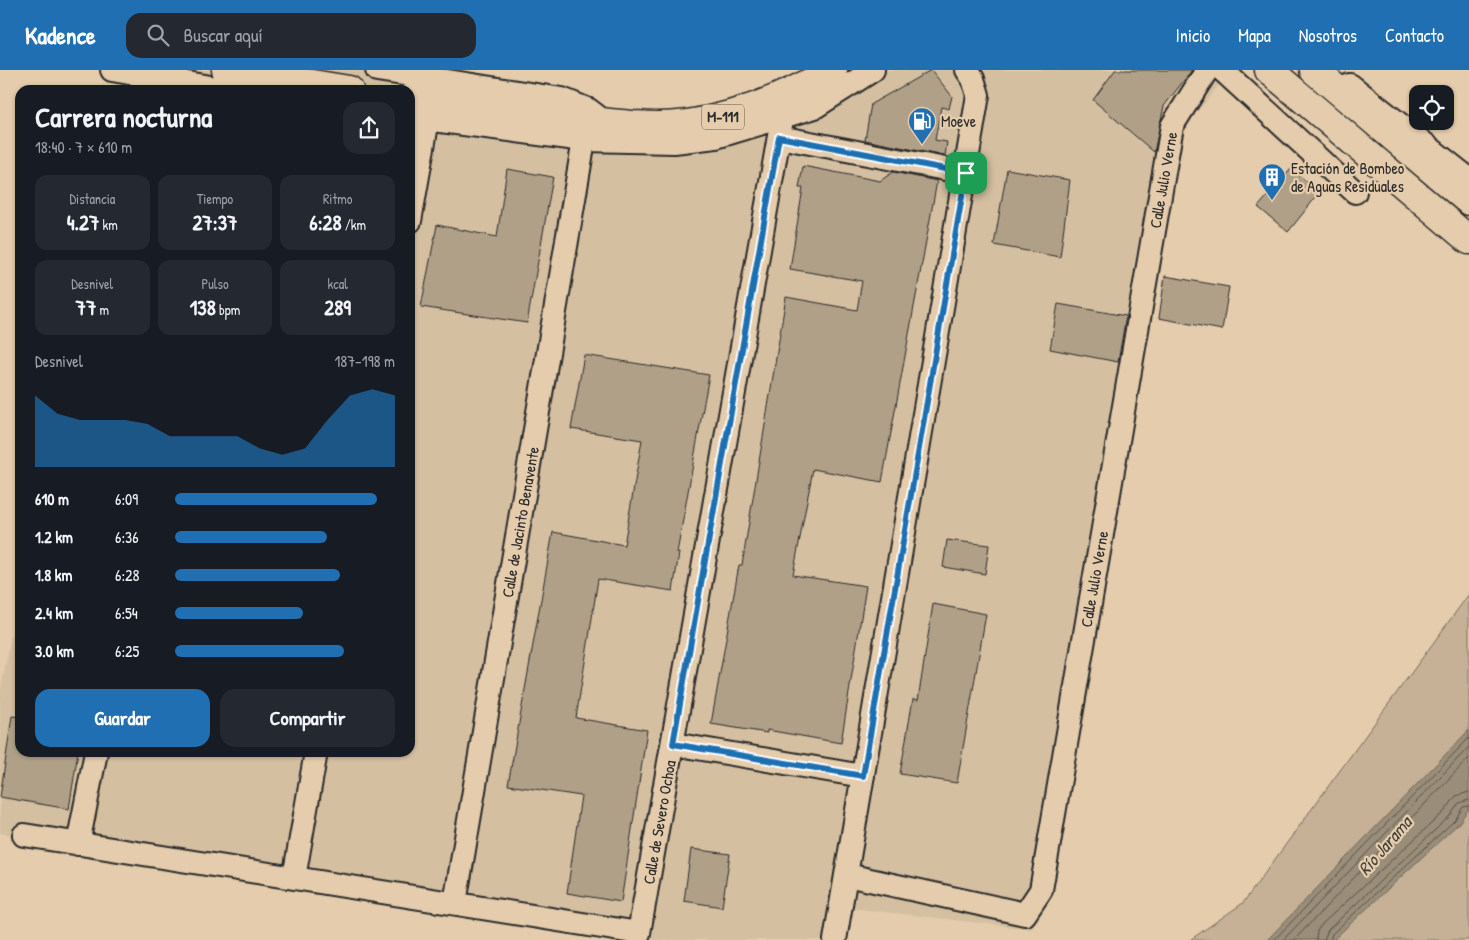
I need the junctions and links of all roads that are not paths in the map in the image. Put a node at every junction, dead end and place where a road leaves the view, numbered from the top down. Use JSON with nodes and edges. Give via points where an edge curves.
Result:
{"nodes":[{"id":1,"x":112,"y":70,"type":"edge"},
{"id":2,"x":377,"y":70,"type":"edge"},
{"id":3,"x":832,"y":70,"type":"edge"},
{"id":4,"x":873,"y":70,"type":"edge"},
{"id":5,"x":967,"y":70,"type":"edge"},
{"id":6,"x":1207,"y":70,"type":"edge"},
{"id":7,"x":1222,"y":70,"type":"edge"},
{"id":8,"x":1269,"y":70,"type":"edge"},
{"id":9,"x":1314,"y":70,"type":"edge"},
{"id":10,"x":1330,"y":70,"type":"edge"},
{"id":11,"x":225,"y":85,"type":"edge"},
{"id":12,"x":415,"y":99,"type":"edge"},
{"id":13,"x":419,"y":118,"type":"edge"},
{"id":14,"x":605,"y":122,"type":"junction"},
{"id":15,"x":780,"y":128,"type":"junction"},
{"id":16,"x":584,"y":140,"type":"junction"},
{"id":17,"x":415,"y":164,"type":"edge"},
{"id":18,"x":966,"y":173,"type":"junction"},
{"id":19,"x":1469,"y":179,"type":"edge"},
{"id":20,"x":1356,"y":192,"type":"dead end"},
{"id":21,"x":1469,"y":201,"type":"edge"},
{"id":22,"x":1469,"y":240,"type":"edge"},
{"id":23,"x":673,"y":744,"type":"junction"},
{"id":24,"x":95,"y":757,"type":"edge"},
{"id":25,"x":315,"y":757,"type":"edge"},
{"id":26,"x":863,"y":776,"type":"junction"},
{"id":27,"x":24,"y":835,"type":"dead end"},
{"id":28,"x":78,"y":844,"type":"junction"},
{"id":29,"x":847,"y":875,"type":"junction"},
{"id":30,"x":294,"y":878,"type":"junction"},
{"id":31,"x":455,"y":903,"type":"junction"},
{"id":32,"x":835,"y":940,"type":"edge"}],
"edges":[{"from":1,"to":11,"type":"street"},
{"from":2,"to":14,"type":"street","via":[[562,99],[589,110]]},
{"from":3,"to":14,"type":"main road","number":"M-111","via":[[770,101],[733,115],[666,125]]},
{"from":4,"to":15,"type":"street"},
{"from":5,"to":18,"type":"street","via":[[978,95]]},
{"from":6,"to":29,"type":"street","name":"Calle Julio Verne","via":[[1172,126],[1041,890],[1025,914]]},
{"from":7,"to":20,"type":"street"},
{"from":8,"to":22,"type":"main road"},
{"from":9,"to":21,"type":"main road"},
{"from":10,"to":19,"type":"street"},
{"from":12,"to":14,"type":"main road","number":"M-111"},
{"from":13,"to":16,"type":"street"},
{"from":13,"to":17,"type":"street"},
{"from":15,"to":16,"type":"street","via":[[674,142]]},
{"from":15,"to":18,"type":"street"},
{"from":15,"to":23,"type":"street","name":"Calle de Severo Ochoa"},
{"from":16,"to":31,"type":"street","name":"Calle de Jacinto Benavente"},
{"from":18,"to":26,"type":"street"},
{"from":23,"to":26,"type":"street"},
{"from":23,"to":31,"type":"street","name":"Calle de Severo Ochoa","via":[[639,933]]},
{"from":24,"to":28,"type":"street"},
{"from":25,"to":30,"type":"street"},
{"from":26,"to":29,"type":"street"},
{"from":27,"to":28,"type":"street"},
{"from":28,"to":30,"type":"street"},
{"from":29,"to":32,"type":"street"},
{"from":30,"to":31,"type":"street"}]}
